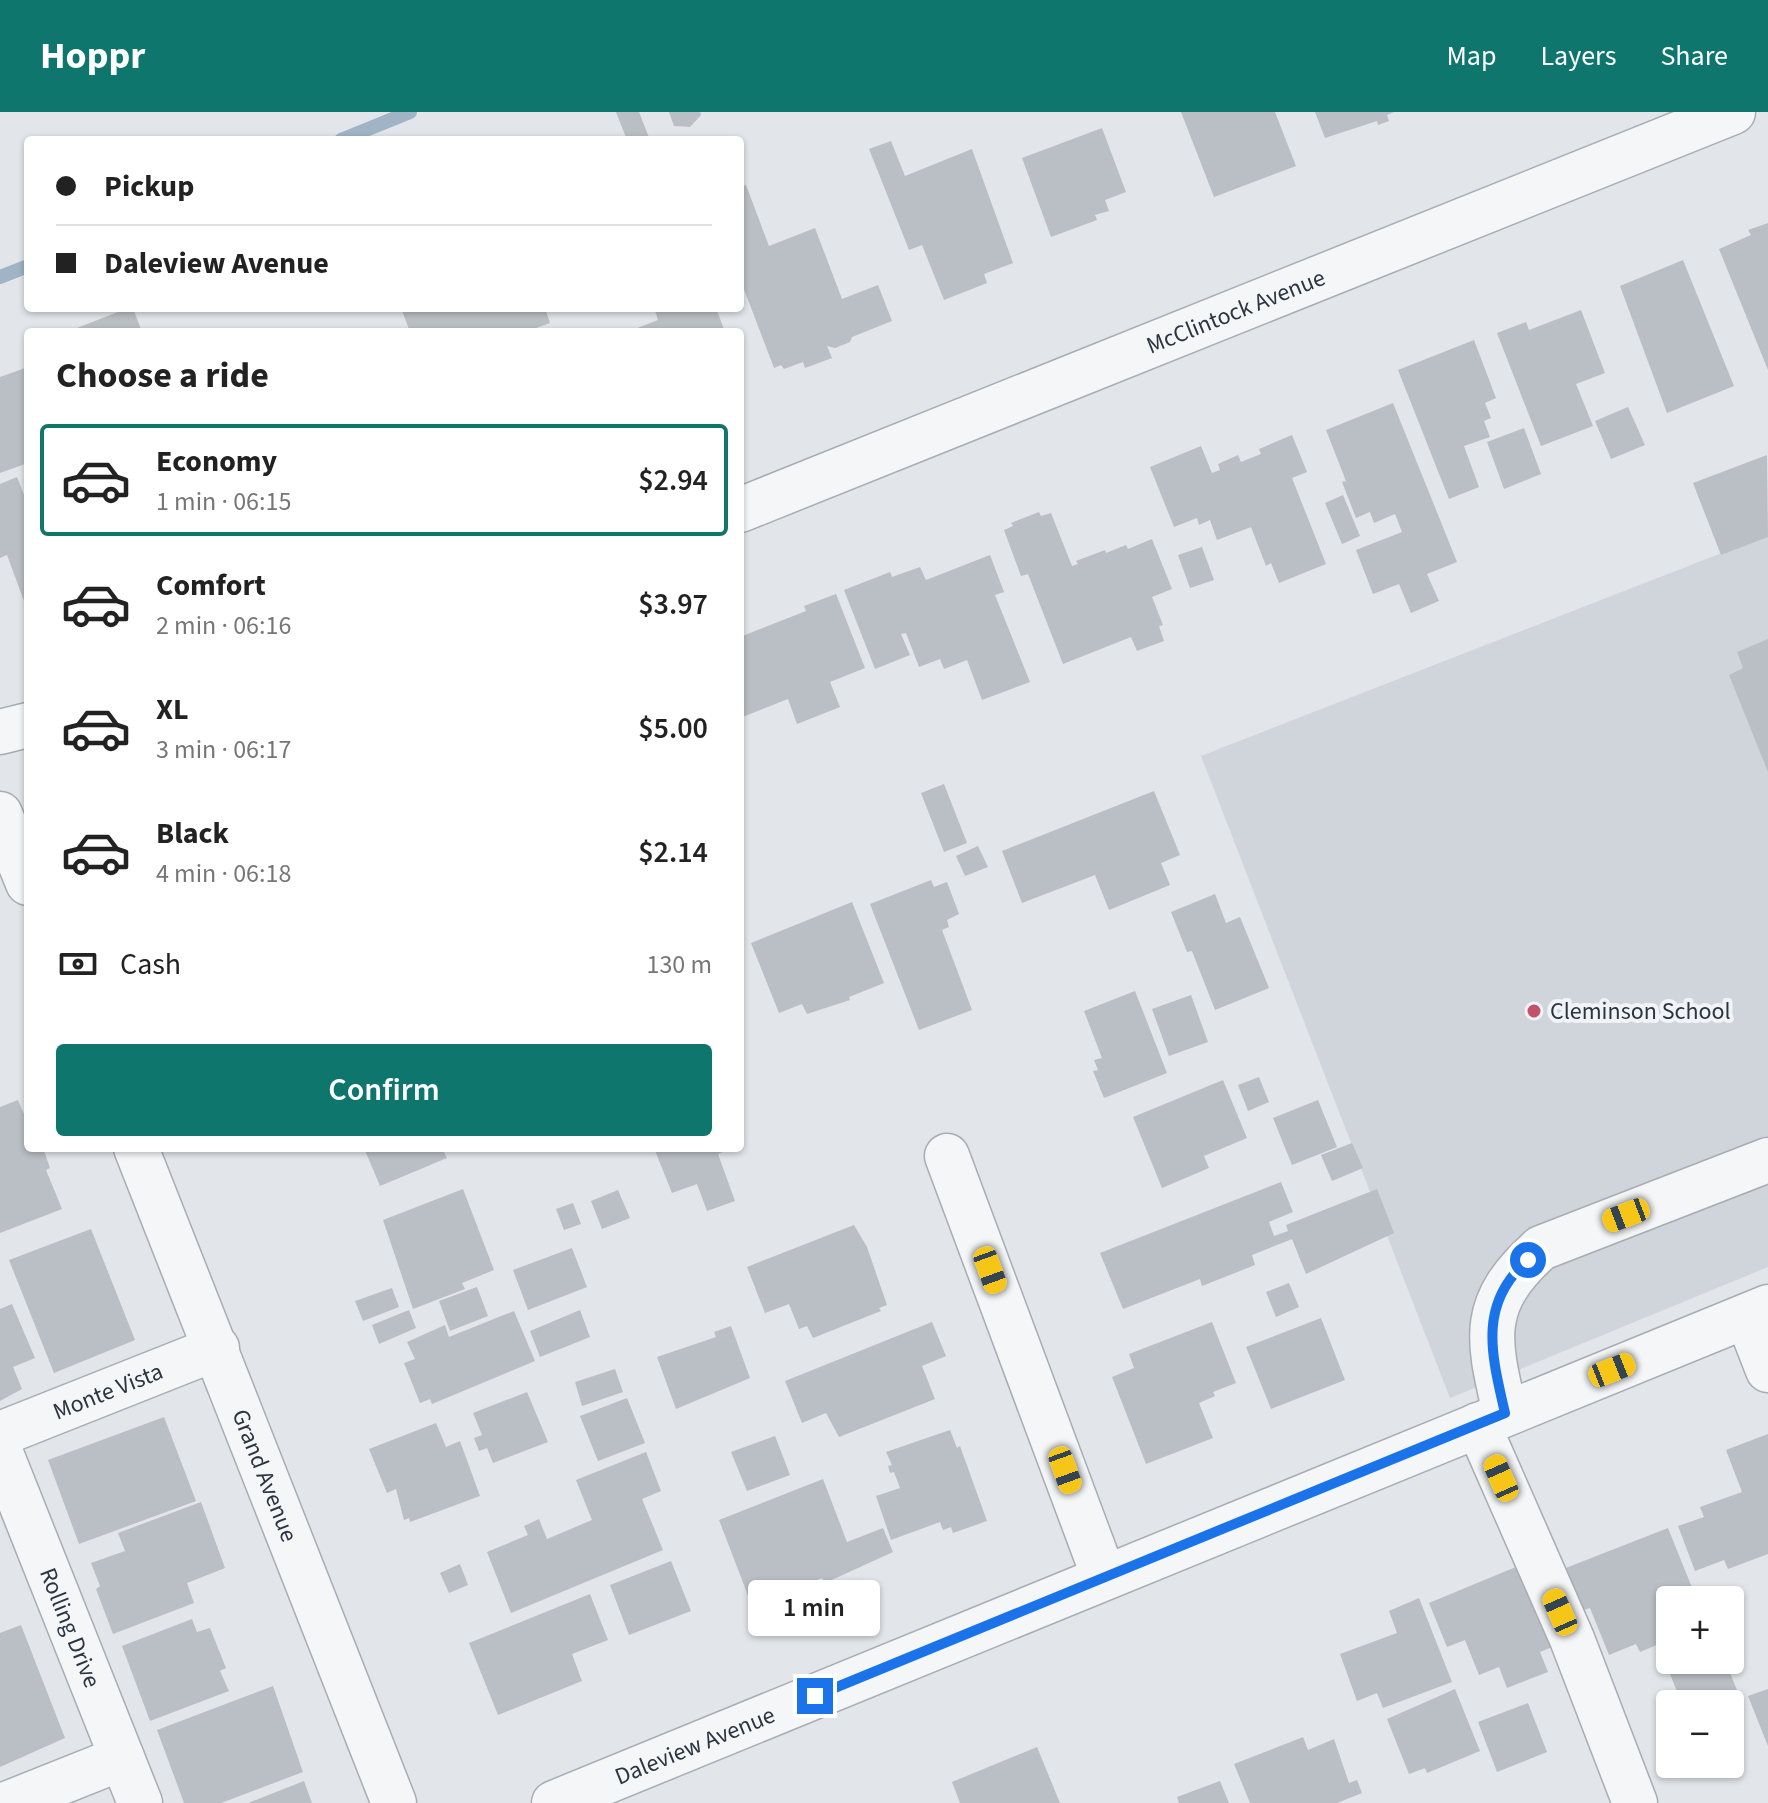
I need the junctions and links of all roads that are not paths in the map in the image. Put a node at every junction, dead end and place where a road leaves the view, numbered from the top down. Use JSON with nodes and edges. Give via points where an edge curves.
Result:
{"nodes":[{"id":1,"x":1733,"y":112,"type":"edge"},
{"id":2,"x":744,"y":508,"type":"edge"},
{"id":3,"x":24,"y":726,"type":"edge"},
{"id":4,"x":0,"y":732,"type":"edge"},
{"id":5,"x":0,"y":814,"type":"edge"},
{"id":6,"x":24,"y":873,"type":"edge"},
{"id":7,"x":138,"y":1152,"type":"edge"},
{"id":8,"x":947,"y":1156,"type":"dead end"},
{"id":9,"x":1768,"y":1160,"type":"edge"},
{"id":10,"x":1757,"y":1311,"type":"edge"},
{"id":11,"x":217,"y":1348,"type":"junction"},
{"id":12,"x":1768,"y":1370,"type":"edge"},
{"id":13,"x":1491,"y":1419,"type":"junction"},
{"id":14,"x":0,"y":1434,"type":"edge"},
{"id":15,"x":0,"y":1451,"type":"edge"},
{"id":16,"x":1104,"y":1577,"type":"junction"},
{"id":17,"x":122,"y":1758,"type":"junction"},
{"id":18,"x":9,"y":1803,"type":"edge"},
{"id":19,"x":140,"y":1803,"type":"edge"},
{"id":20,"x":394,"y":1803,"type":"edge"},
{"id":21,"x":554,"y":1803,"type":"edge"},
{"id":22,"x":1635,"y":1803,"type":"edge"}],
"edges":[{"from":1,"to":2,"type":"street","name":"McClintock Avenue"},
{"from":3,"to":4,"type":"street"},
{"from":5,"to":6,"type":"street"},
{"from":7,"to":11,"type":"street","name":"Grand Avenue"},
{"from":8,"to":16,"type":"street"},
{"from":9,"to":13,"type":"street","via":[[1541,1248],[1514,1272],[1491,1320]]},
{"from":10,"to":12,"type":"street"},
{"from":10,"to":13,"type":"street","name":"Daleview Avenue"},
{"from":11,"to":14,"type":"street","name":"Monte Vista"},
{"from":11,"to":20,"type":"street","name":"Grand Avenue"},
{"from":13,"to":16,"type":"street","name":"Daleview Avenue"},
{"from":13,"to":22,"type":"street"},
{"from":15,"to":17,"type":"street","name":"Rolling Drive"},
{"from":16,"to":21,"type":"street","name":"Daleview Avenue"},
{"from":17,"to":18,"type":"street"},
{"from":17,"to":19,"type":"street","name":"Rolling Drive"}]}
